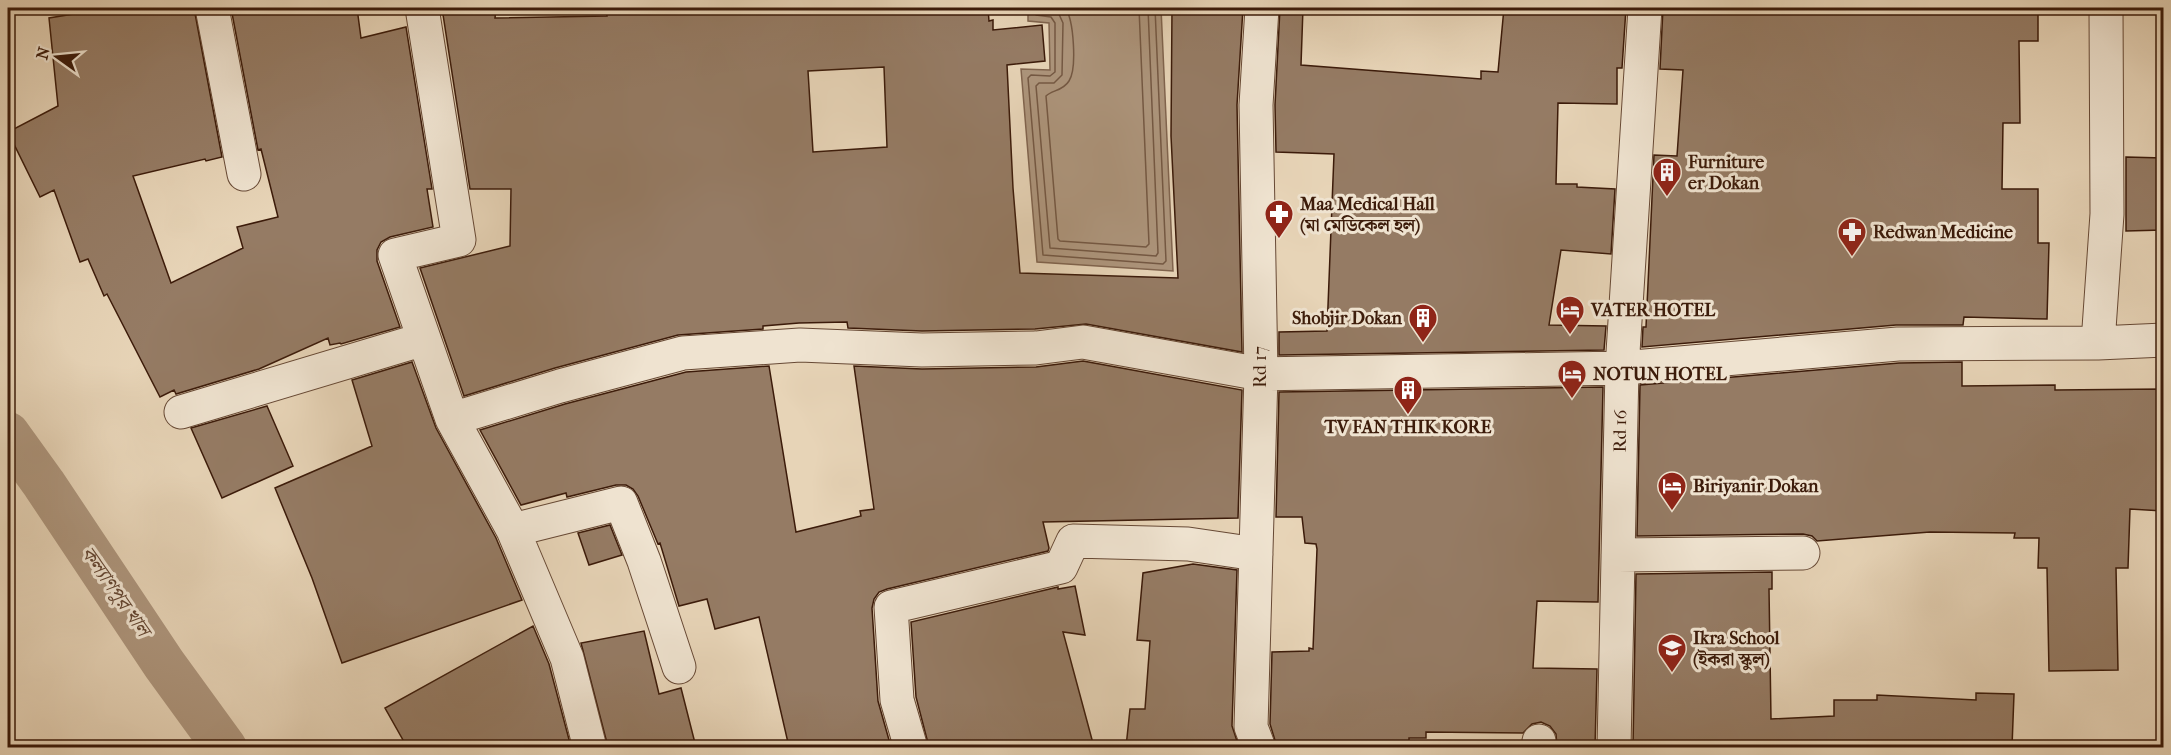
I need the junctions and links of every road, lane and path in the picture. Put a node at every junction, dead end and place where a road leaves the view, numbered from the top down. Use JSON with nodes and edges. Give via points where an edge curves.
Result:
{"nodes":[{"id":1,"x":212,"y":8,"type":"edge"},
{"id":2,"x":422,"y":8,"type":"edge"},
{"id":3,"x":1262,"y":8,"type":"edge"},
{"id":4,"x":1645,"y":8,"type":"edge"},
{"id":5,"x":2106,"y":8,"type":"edge"},
{"id":6,"x":244,"y":174,"type":"dead end"},
{"id":7,"x":424,"y":339,"type":"junction"},
{"id":8,"x":2163,"y":340,"type":"edge"},
{"id":9,"x":2098,"y":343,"type":"junction"},
{"id":10,"x":1622,"y":368,"type":"junction"},
{"id":11,"x":1261,"y":374,"type":"junction"},
{"id":12,"x":181,"y":412,"type":"dead end"},
{"id":13,"x":452,"y":419,"type":"junction"},
{"id":14,"x":513,"y":530,"type":"junction"},
{"id":15,"x":1803,"y":553,"type":"dead end"},
{"id":16,"x":1257,"y":554,"type":"junction"},
{"id":17,"x":1618,"y":555,"type":"junction"},
{"id":18,"x":679,"y":667,"type":"dead end"},
{"id":19,"x":1255,"y":737,"type":"edge"},
{"id":20,"x":590,"y":747,"type":"edge"},
{"id":21,"x":911,"y":747,"type":"edge"},
{"id":22,"x":1614,"y":747,"type":"edge"}],
"edges":[{"from":1,"to":6,"type":"street"},
{"from":2,"to":7,"type":"street","via":[[459,240],[395,255]]},
{"from":3,"to":11,"type":"street","name":"Rd 17","via":[[1256,105]]},
{"from":4,"to":10,"type":"street","name":"Rd 16"},
{"from":5,"to":9,"type":"street","via":[[2107,214]]},
{"from":7,"to":12,"type":"street"},
{"from":7,"to":13,"type":"street"},
{"from":8,"to":9,"type":"street"},
{"from":9,"to":10,"type":"street","via":[[1898,344]]},
{"from":10,"to":11,"type":"street"},
{"from":10,"to":17,"type":"street","name":"Rd 16"},
{"from":11,"to":13,"type":"street","via":[[1083,342],[1036,348],[922,350],[800,345],[682,353]]},
{"from":11,"to":16,"type":"street","name":"Rd 17"},
{"from":13,"to":14,"type":"street"},
{"from":14,"to":18,"type":"street","via":[[621,503]]},
{"from":14,"to":20,"type":"street","via":[[567,658]]},
{"from":15,"to":17,"type":"street"},
{"from":16,"to":19,"type":"street","name":"Rd 17"},
{"from":16,"to":21,"type":"street","via":[[1188,544],[1073,541],[1061,567],[891,607],[897,700]]},
{"from":17,"to":22,"type":"street","name":"Rd 16"}]}
